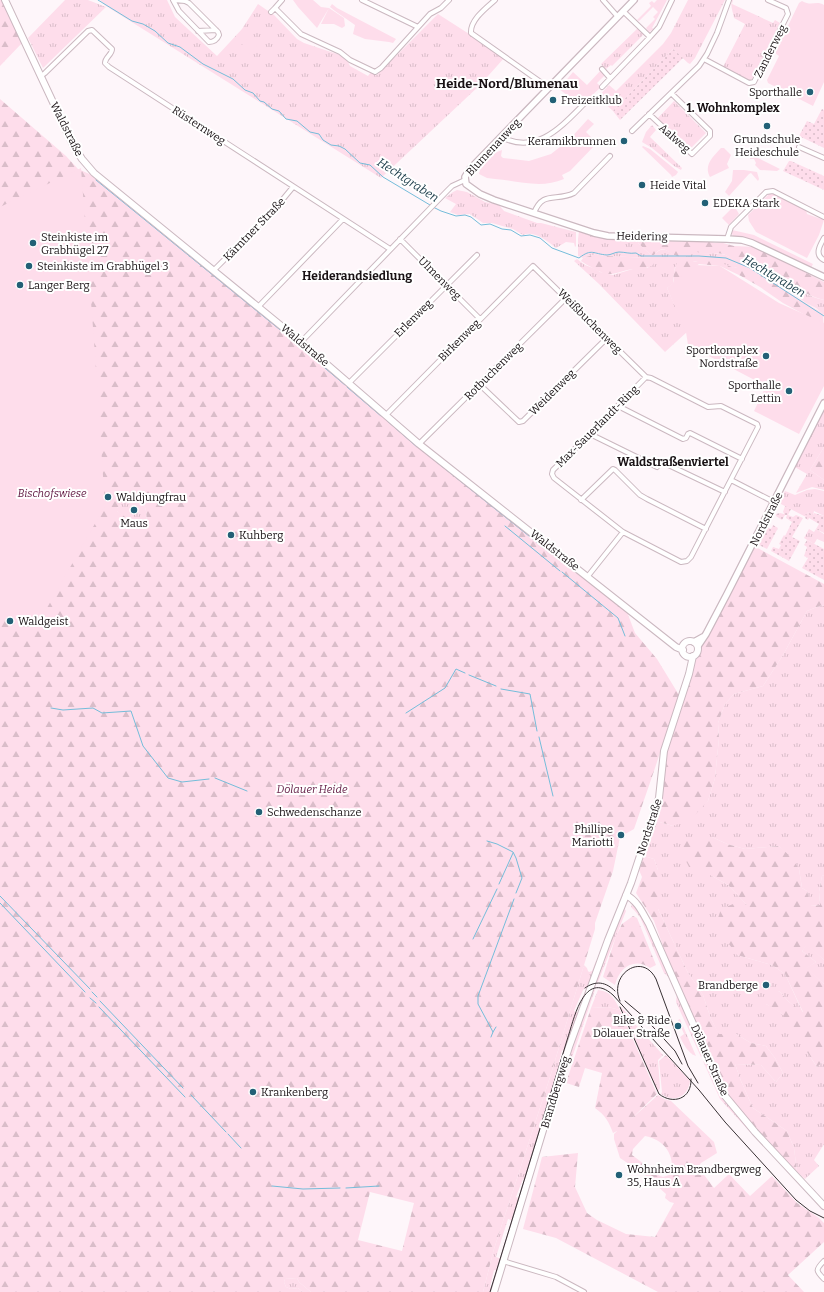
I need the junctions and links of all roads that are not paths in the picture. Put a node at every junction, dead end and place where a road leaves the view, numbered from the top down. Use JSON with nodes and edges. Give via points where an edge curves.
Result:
{"nodes":[{"id":1,"x":5,"y":0,"type":"edge"},
{"id":2,"x":173,"y":0,"type":"edge"},
{"id":3,"x":282,"y":0,"type":"edge"},
{"id":4,"x":362,"y":0,"type":"edge"},
{"id":5,"x":449,"y":0,"type":"edge"},
{"id":6,"x":494,"y":0,"type":"edge"},
{"id":7,"x":603,"y":0,"type":"edge"},
{"id":8,"x":634,"y":0,"type":"edge"},
{"id":9,"x":672,"y":0,"type":"edge"},
{"id":10,"x":729,"y":0,"type":"edge"},
{"id":11,"x":768,"y":0,"type":"edge"},
{"id":12,"x":275,"y":8,"type":"junction"},
{"id":13,"x":623,"y":11,"type":"junction"},
{"id":14,"x":271,"y":12,"type":"dead end"},
{"id":15,"x":618,"y":17,"type":"junction"},
{"id":16,"x":418,"y":27,"type":"junction"},
{"id":17,"x":216,"y":30,"type":"junction"},
{"id":18,"x":198,"y":31,"type":"junction"},
{"id":19,"x":650,"y":37,"type":"junction"},
{"id":20,"x":704,"y":59,"type":"junction"},
{"id":21,"x":602,"y":70,"type":"dead end"},
{"id":22,"x":41,"y":76,"type":"junction"},
{"id":23,"x":610,"y":78,"type":"junction"},
{"id":24,"x":602,"y":87,"type":"dead end"},
{"id":25,"x":549,"y":88,"type":"junction"},
{"id":26,"x":671,"y":93,"type":"junction"},
{"id":27,"x":584,"y":104,"type":"dead end"},
{"id":28,"x":650,"y":114,"type":"junction"},
{"id":29,"x":632,"y":131,"type":"dead end"},
{"id":30,"x":501,"y":137,"type":"junction"},
{"id":31,"x":799,"y":147,"type":"dead end"},
{"id":32,"x":610,"y":156,"type":"dead end"},
{"id":33,"x":824,"y":158,"type":"edge"},
{"id":34,"x":465,"y":180,"type":"junction"},
{"id":35,"x":293,"y":187,"type":"junction"},
{"id":36,"x":534,"y":213,"type":"junction"},
{"id":37,"x":824,"y":217,"type":"edge"},
{"id":38,"x":343,"y":219,"type":"junction"},
{"id":39,"x":727,"y":238,"type":"junction"},
{"id":40,"x":824,"y":238,"type":"edge"},
{"id":41,"x":400,"y":239,"type":"junction"},
{"id":42,"x":390,"y":249,"type":"junction"},
{"id":43,"x":477,"y":255,"type":"dead end"},
{"id":44,"x":824,"y":260,"type":"edge"},
{"id":45,"x":533,"y":266,"type":"joint"},
{"id":46,"x":214,"y":270,"type":"junction"},
{"id":47,"x":824,"y":277,"type":"edge"},
{"id":48,"x":447,"y":284,"type":"junction"},
{"id":49,"x":566,"y":298,"type":"junction"},
{"id":50,"x":258,"y":307,"type":"junction"},
{"id":51,"x":480,"y":318,"type":"junction"},
{"id":52,"x":607,"y":338,"type":"junction"},
{"id":53,"x":301,"y":342,"type":"junction"},
{"id":54,"x":646,"y":377,"type":"junction"},
{"id":55,"x":349,"y":382,"type":"junction"},
{"id":56,"x":479,"y":384,"type":"junction"},
{"id":57,"x":824,"y":403,"type":"edge"},
{"id":58,"x":618,"y":406,"type":"junction"},
{"id":59,"x":386,"y":415,"type":"junction"},
{"id":60,"x":590,"y":434,"type":"junction"},
{"id":61,"x":420,"y":444,"type":"junction"},
{"id":62,"x":742,"y":459,"type":"junction"},
{"id":63,"x":731,"y":480,"type":"junction"},
{"id":64,"x":725,"y":492,"type":"junction"},
{"id":65,"x":581,"y":500,"type":"junction"},
{"id":66,"x":774,"y":502,"type":"junction"},
{"id":67,"x":706,"y":529,"type":"junction"},
{"id":68,"x":622,"y":532,"type":"junction"},
{"id":69,"x":588,"y":576,"type":"junction"},
{"id":70,"x":696,"y":644,"type":"junction"},
{"id":71,"x":683,"y":648,"type":"junction"},
{"id":72,"x":690,"y":656,"type":"junction"},
{"id":73,"x":626,"y":895,"type":"junction"},
{"id":74,"x":824,"y":1206,"type":"edge"},
{"id":75,"x":503,"y":1261,"type":"junction"},
{"id":76,"x":824,"y":1262,"type":"edge"},
{"id":77,"x":824,"y":1279,"type":"edge"},
{"id":78,"x":578,"y":1290,"type":"edge"},
{"id":79,"x":494,"y":1292,"type":"edge"},
{"id":80,"x":584,"y":1292,"type":"edge"}],
"edges":[{"from":1,"to":22,"type":"main road","name":"Waldstraße"},
{"from":2,"to":17,"type":"street","via":[[189,3]]},
{"from":2,"to":18,"type":"street"},
{"from":3,"to":12,"type":"street"},
{"from":4,"to":16,"type":"street"},
{"from":5,"to":16,"type":"street"},
{"from":6,"to":25,"type":"street","via":[[473,24],[470,30],[472,35]]},
{"from":7,"to":15,"type":"street"},
{"from":8,"to":13,"type":"street","name":"Blumenauweg"},
{"from":9,"to":19,"type":"street","via":[[659,26]]},
{"from":10,"to":20,"type":"street","via":[[720,28]]},
{"from":11,"to":20,"type":"street","name":"Zanderweg","via":[[786,8],[788,12],[754,82],[749,83]]},
{"from":12,"to":14,"type":"street"},
{"from":12,"to":16,"type":"street","via":[[301,34],[375,72]]},
{"from":13,"to":15,"type":"street","name":"Blumenauweg"},
{"from":13,"to":19,"type":"street"},
{"from":15,"to":25,"type":"street","name":"Blumenauweg"},
{"from":17,"to":18,"type":"street"},
{"from":17,"to":18,"type":"street","via":[[219,35],[213,42],[209,42]]},
{"from":19,"to":23,"type":"street"},
{"from":20,"to":26,"type":"street"},
{"from":21,"to":23,"type":"street"},
{"from":22,"to":35,"type":"street","name":"Rüsternweg","via":[[92,30],[112,48],[105,60],[109,68]]},
{"from":22,"to":46,"type":"main road","name":"Waldstraße","via":[[74,147],[88,166],[118,194]]},
{"from":23,"to":24,"type":"street"},
{"from":25,"to":30,"type":"street","name":"Blumenauweg"},
{"from":26,"to":28,"type":"street"},
{"from":26,"to":28,"type":"street","name":"Aalweg","via":[[710,131],[710,136],[692,154]]},
{"from":27,"to":30,"type":"street","via":[[563,125],[538,141],[517,142]]},
{"from":28,"to":29,"type":"street"},
{"from":30,"to":34,"type":"street","name":"Blumenauweg","via":[[467,172]]},
{"from":31,"to":33,"type":"street"},
{"from":32,"to":36,"type":"street","via":[[574,193],[542,200]]},
{"from":34,"to":36,"type":"street","name":"Heidering","via":[[467,185],[484,196]]},
{"from":34,"to":41,"type":"street","name":"Blumenauweg","via":[[452,186]]},
{"from":35,"to":38,"type":"street","name":"Rüsternweg"},
{"from":35,"to":46,"type":"street","name":"Kärntner Straße","via":[[274,210]]},
{"from":36,"to":39,"type":"street","name":"Heidering","via":[[608,236]]},
{"from":37,"to":39,"type":"street","via":[[769,191],[731,227]]},
{"from":38,"to":42,"type":"street","name":"Rüsternweg"},
{"from":38,"to":50,"type":"street"},
{"from":39,"to":47,"type":"street","name":"Heidering","via":[[752,243]]},
{"from":40,"to":44,"type":"street","via":[[818,254]]},
{"from":41,"to":42,"type":"street","name":"Blumenauweg"},
{"from":41,"to":48,"type":"street","name":"Ulmenweg"},
{"from":42,"to":53,"type":"street","name":"Blumenauweg"},
{"from":43,"to":48,"type":"street","name":"Erlenweg"},
{"from":45,"to":49,"type":"street","name":"Weißbuchenweg"},
{"from":45,"to":51,"type":"street","name":"Birkenweg"},
{"from":46,"to":50,"type":"main road","name":"Waldstraße"},
{"from":48,"to":51,"type":"street","name":"Ulmenweg"},
{"from":48,"to":55,"type":"street","name":"Erlenweg"},
{"from":49,"to":52,"type":"street","name":"Weißbuchenweg"},
{"from":49,"to":56,"type":"street","name":"Rotbuchenweg"},
{"from":50,"to":53,"type":"main road","name":"Waldstraße"},
{"from":51,"to":59,"type":"street","name":"Birkenweg"},
{"from":52,"to":54,"type":"street","name":"Weißbuchenweg"},
{"from":52,"to":56,"type":"street","name":"Weidenweg","via":[[523,421],[519,422]]},
{"from":53,"to":55,"type":"main road","name":"Waldstraße"},
{"from":54,"to":58,"type":"street","name":"Max-Sauerlandt-Ring"},
{"from":54,"to":62,"type":"street","name":"Max-Sauerlandt-Ring","via":[[708,407],[721,406],[757,424],[758,428]]},
{"from":55,"to":59,"type":"main road","name":"Waldstraße"},
{"from":56,"to":61,"type":"street","name":"Rotbuchenweg"},
{"from":57,"to":66,"type":"street","name":"Nordstraße"},
{"from":58,"to":60,"type":"street","name":"Max-Sauerlandt-Ring"},
{"from":58,"to":62,"type":"street","via":[[683,439],[690,433]]},
{"from":59,"to":61,"type":"main road","name":"Waldstraße"},
{"from":60,"to":64,"type":"street","via":[[657,467],[660,461]]},
{"from":60,"to":65,"type":"street","name":"Max-Sauerlandt-Ring","via":[[553,470],[554,478]]},
{"from":61,"to":69,"type":"main road","name":"Waldstraße"},
{"from":62,"to":63,"type":"street","name":"Max-Sauerlandt-Ring"},
{"from":63,"to":64,"type":"street","name":"Max-Sauerlandt-Ring"},
{"from":63,"to":66,"type":"street"},
{"from":64,"to":67,"type":"street","name":"Max-Sauerlandt-Ring"},
{"from":65,"to":67,"type":"street","via":[[613,469],[640,495]]},
{"from":65,"to":68,"type":"street","name":"Max-Sauerlandt-Ring"},
{"from":66,"to":70,"type":"street","name":"Nordstraße","via":[[706,634]]},
{"from":67,"to":68,"type":"street","name":"Max-Sauerlandt-Ring","via":[[691,557],[681,562]]},
{"from":68,"to":69,"type":"street"},
{"from":69,"to":71,"type":"main road","name":"Waldstraße","via":[[667,639]]},
{"from":70,"to":71,"type":"main road","via":[[690,641]]},
{"from":70,"to":72,"type":"main road","name":"Nordstraße","via":[[697,652]]},
{"from":71,"to":72,"type":"main road"},
{"from":72,"to":73,"type":"main road","name":"Nordstraße","via":[[689,674],[663,753],[659,798]]},
{"from":73,"to":74,"type":"main road","name":"Dölauer Straße","via":[[638,904],[649,924],[725,1096]]},
{"from":73,"to":75,"type":"main road","name":"Brandbergweg","via":[[567,1054]]},
{"from":75,"to":78,"type":"street","via":[[556,1277]]},
{"from":75,"to":79,"type":"main road","name":"Brandbergweg"},
{"from":76,"to":77,"type":"street","via":[[817,1270]]},
{"from":78,"to":80,"type":"street"}]}
